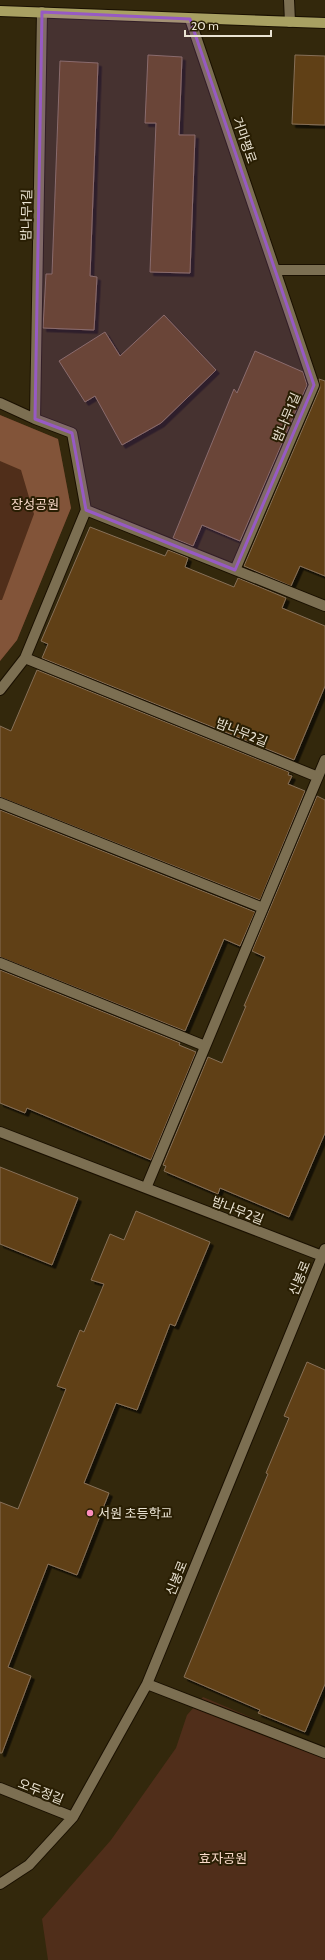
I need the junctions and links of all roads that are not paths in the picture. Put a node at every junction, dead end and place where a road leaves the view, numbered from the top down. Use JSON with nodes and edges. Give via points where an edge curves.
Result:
{"nodes":[{"id":1,"x":288,"y":0,"type":"edge"},
{"id":2,"x":0,"y":11,"type":"edge"},
{"id":3,"x":42,"y":12,"type":"junction"},
{"id":4,"x":190,"y":19,"type":"junction"},
{"id":5,"x":290,"y":22,"type":"junction"},
{"id":6,"x":325,"y":23,"type":"edge"},
{"id":7,"x":276,"y":270,"type":"junction"},
{"id":8,"x":325,"y":270,"type":"edge"},
{"id":9,"x":0,"y":402,"type":"edge"},
{"id":10,"x":35,"y":419,"type":"junction"},
{"id":11,"x":86,"y":510,"type":"junction"},
{"id":12,"x":235,"y":570,"type":"junction"},
{"id":13,"x":325,"y":606,"type":"edge"},
{"id":14,"x":25,"y":658,"type":"junction"},
{"id":15,"x":0,"y":690,"type":"edge"},
{"id":16,"x":325,"y":760,"type":"edge"},
{"id":17,"x":318,"y":777,"type":"junction"},
{"id":18,"x":0,"y":803,"type":"edge"},
{"id":19,"x":263,"y":908,"type":"junction"},
{"id":20,"x":0,"y":963,"type":"edge"},
{"id":21,"x":206,"y":1046,"type":"junction"},
{"id":22,"x":0,"y":1132,"type":"edge"},
{"id":23,"x":146,"y":1188,"type":"junction"},
{"id":24,"x":324,"y":1254,"type":"edge"},
{"id":25,"x":147,"y":1684,"type":"junction"},
{"id":26,"x":325,"y":1741,"type":"edge"},
{"id":27,"x":323,"y":1752,"type":"edge"},
{"id":28,"x":0,"y":1788,"type":"edge"},
{"id":29,"x":73,"y":1817,"type":"junction"},
{"id":30,"x":0,"y":1884,"type":"edge"}],
"edges":[{"from":1,"to":5,"type":"street"},
{"from":2,"to":3,"type":"main road"},
{"from":3,"to":4,"type":"main road"},
{"from":3,"to":10,"type":"street","name":"밤나무1길"},
{"from":4,"to":5,"type":"main road"},
{"from":4,"to":7,"type":"street","name":"거마평로"},
{"from":5,"to":6,"type":"main road"},
{"from":7,"to":8,"type":"street"},
{"from":7,"to":12,"type":"street","name":"밤나무1길","via":[[314,385]]},
{"from":9,"to":10,"type":"street"},
{"from":10,"to":11,"type":"street","via":[[72,433]]},
{"from":11,"to":12,"type":"street"},
{"from":11,"to":14,"type":"street"},
{"from":12,"to":13,"type":"street"},
{"from":14,"to":15,"type":"street"},
{"from":14,"to":17,"type":"street","name":"밤나무2길"},
{"from":16,"to":17,"type":"street"},
{"from":17,"to":19,"type":"street"},
{"from":18,"to":19,"type":"street"},
{"from":19,"to":21,"type":"street"},
{"from":20,"to":21,"type":"street"},
{"from":21,"to":23,"type":"street"},
{"from":22,"to":23,"type":"street","name":"밤나무2길"},
{"from":23,"to":24,"type":"street","name":"밤나무2길"},
{"from":24,"to":25,"type":"street","name":"신봉로"},
{"from":25,"to":27,"type":"street"},
{"from":25,"to":29,"type":"street","name":"신봉로"},
{"from":26,"to":27,"type":"street"},
{"from":28,"to":29,"type":"street","name":"오두정길"},
{"from":29,"to":30,"type":"street","name":"신봉로","via":[[29,1865]]}]}
